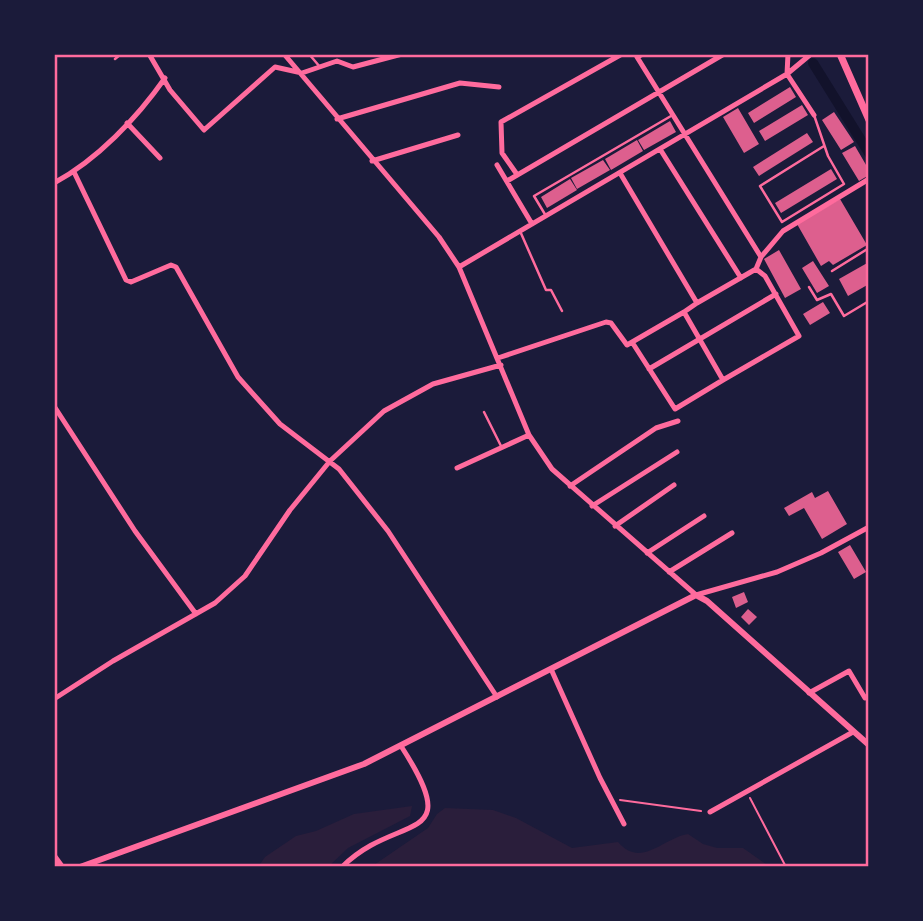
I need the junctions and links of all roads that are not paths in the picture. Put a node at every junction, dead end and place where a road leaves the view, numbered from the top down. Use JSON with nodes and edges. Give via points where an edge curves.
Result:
{"nodes":[{"id":1,"x":121,"y":54,"type":"edge"},
{"id":2,"x":149,"y":54,"type":"edge"},
{"id":3,"x":285,"y":54,"type":"edge"},
{"id":4,"x":309,"y":54,"type":"edge"},
{"id":5,"x":402,"y":54,"type":"edge"},
{"id":6,"x":622,"y":54,"type":"edge"},
{"id":7,"x":724,"y":54,"type":"edge"},
{"id":8,"x":788,"y":54,"type":"edge"},
{"id":9,"x":811,"y":54,"type":"edge"},
{"id":10,"x":840,"y":54,"type":"edge"},
{"id":11,"x":638,"y":55,"type":"edge"},
{"id":12,"x":115,"y":59,"type":"dead end"},
{"id":13,"x":320,"y":67,"type":"junction"},
{"id":14,"x":302,"y":73,"type":"junction"},
{"id":15,"x":787,"y":74,"type":"junction"},
{"id":16,"x":165,"y":79,"type":"junction"},
{"id":17,"x":499,"y":87,"type":"dead end"},
{"id":18,"x":658,"y":92,"type":"junction"},
{"id":19,"x":672,"y":115,"type":"junction"},
{"id":20,"x":814,"y":115,"type":"joint"},
{"id":21,"x":337,"y":119,"type":"junction"},
{"id":22,"x":869,"y":120,"type":"edge"},
{"id":23,"x":127,"y":122,"type":"junction"},
{"id":24,"x":684,"y":134,"type":"junction"},
{"id":25,"x":458,"y":135,"type":"dead end"},
{"id":26,"x":824,"y":146,"type":"junction"},
{"id":27,"x":660,"y":149,"type":"junction"},
{"id":28,"x":160,"y":158,"type":"dead end"},
{"id":29,"x":372,"y":161,"type":"junction"},
{"id":30,"x":497,"y":165,"type":"dead end"},
{"id":31,"x":74,"y":172,"type":"junction"},
{"id":32,"x":516,"y":173,"type":"junction"},
{"id":33,"x":620,"y":173,"type":"junction"},
{"id":34,"x":869,"y":179,"type":"edge"},
{"id":35,"x":507,"y":181,"type":"junction"},
{"id":36,"x":54,"y":183,"type":"edge"},
{"id":37,"x":546,"y":216,"type":"junction"},
{"id":38,"x":532,"y":224,"type":"junction"},
{"id":39,"x":520,"y":231,"type":"junction"},
{"id":40,"x":869,"y":248,"type":"edge"},
{"id":41,"x":761,"y":257,"type":"junction"},
{"id":42,"x":459,"y":267,"type":"junction"},
{"id":43,"x":756,"y":269,"type":"junction"},
{"id":44,"x":832,"y":271,"type":"dead end"},
{"id":45,"x":741,"y":278,"type":"junction"},
{"id":46,"x":809,"y":287,"type":"dead end"},
{"id":47,"x":776,"y":294,"type":"junction"},
{"id":48,"x":869,"y":301,"type":"edge"},
{"id":49,"x":696,"y":303,"type":"junction"},
{"id":50,"x":562,"y":312,"type":"dead end"},
{"id":51,"x":684,"y":312,"type":"junction"},
{"id":52,"x":700,"y":339,"type":"junction"},
{"id":53,"x":632,"y":342,"type":"junction"},
{"id":54,"x":498,"y":358,"type":"junction"},
{"id":55,"x":501,"y":365,"type":"junction"},
{"id":56,"x":649,"y":369,"type":"junction"},
{"id":57,"x":723,"y":380,"type":"junction"},
{"id":58,"x":54,"y":406,"type":"edge"},
{"id":59,"x":484,"y":412,"type":"dead end"},
{"id":60,"x":678,"y":421,"type":"dead end"},
{"id":61,"x":529,"y":435,"type":"junction"},
{"id":62,"x":502,"y":449,"type":"junction"},
{"id":63,"x":677,"y":453,"type":"dead end"},
{"id":64,"x":330,"y":461,"type":"junction"},
{"id":65,"x":457,"y":468,"type":"dead end"},
{"id":66,"x":674,"y":485,"type":"dead end"},
{"id":67,"x":570,"y":486,"type":"junction"},
{"id":68,"x":592,"y":506,"type":"junction"},
{"id":69,"x":705,"y":516,"type":"dead end"},
{"id":70,"x":615,"y":526,"type":"junction"},
{"id":71,"x":869,"y":527,"type":"edge"},
{"id":72,"x":732,"y":533,"type":"dead end"},
{"id":73,"x":647,"y":553,"type":"junction"},
{"id":74,"x":669,"y":572,"type":"junction"},
{"id":75,"x":696,"y":595,"type":"junction"},
{"id":76,"x":196,"y":614,"type":"junction"},
{"id":77,"x":551,"y":669,"type":"junction"},
{"id":78,"x":809,"y":693,"type":"junction"},
{"id":79,"x":869,"y":696,"type":"edge"},
{"id":80,"x":496,"y":697,"type":"junction"},
{"id":81,"x":54,"y":699,"type":"edge"},
{"id":82,"x":853,"y":732,"type":"junction"},
{"id":83,"x":869,"y":745,"type":"edge"},
{"id":84,"x":401,"y":746,"type":"junction"},
{"id":85,"x":710,"y":812,"type":"road end"},
{"id":86,"x":624,"y":824,"type":"dead end"},
{"id":87,"x":54,"y":856,"type":"edge"},
{"id":88,"x":62,"y":867,"type":"edge"},
{"id":89,"x":80,"y":867,"type":"edge"},
{"id":90,"x":342,"y":867,"type":"edge"}],
"edges":[{"from":1,"to":12,"type":"lane"},
{"from":2,"to":16,"type":"street"},
{"from":3,"to":14,"type":"street"},
{"from":4,"to":13,"type":"lane"},
{"from":5,"to":13,"type":"street","via":[[353,67],[337,61]]},
{"from":6,"to":32,"type":"street","via":[[501,122],[502,153]]},
{"from":7,"to":18,"type":"street"},
{"from":8,"to":15,"type":"street"},
{"from":9,"to":15,"type":"street"},
{"from":10,"to":22,"type":"main road"},
{"from":11,"to":18,"type":"street"},
{"from":13,"to":14,"type":"street"},
{"from":14,"to":16,"type":"street","via":[[275,67],[204,130]]},
{"from":14,"to":21,"type":"street"},
{"from":15,"to":20,"type":"street"},
{"from":15,"to":24,"type":"street"},
{"from":16,"to":23,"type":"street"},
{"from":17,"to":21,"type":"street","via":[[460,83]]},
{"from":18,"to":19,"type":"street"},
{"from":18,"to":32,"type":"street"},
{"from":19,"to":24,"type":"street"},
{"from":19,"to":37,"type":"lane","via":[[534,196]]},
{"from":20,"to":26,"type":"lane"},
{"from":21,"to":29,"type":"street"},
{"from":23,"to":28,"type":"street"},
{"from":23,"to":31,"type":"street"},
{"from":24,"to":27,"type":"street"},
{"from":24,"to":41,"type":"street"},
{"from":25,"to":29,"type":"street"},
{"from":26,"to":26,"type":"lane","via":[[844,184],[782,222],[760,186]]},
{"from":27,"to":33,"type":"street"},
{"from":27,"to":45,"type":"street"},
{"from":29,"to":42,"type":"street","via":[[439,237]]},
{"from":30,"to":35,"type":"street"},
{"from":31,"to":36,"type":"street"},
{"from":31,"to":64,"type":"street","via":[[126,279],[131,282],[176,267],[238,377],[280,424]]},
{"from":32,"to":35,"type":"street"},
{"from":33,"to":37,"type":"street"},
{"from":33,"to":49,"type":"street"},
{"from":34,"to":41,"type":"street","via":[[783,231]]},
{"from":35,"to":38,"type":"street"},
{"from":37,"to":38,"type":"street"},
{"from":38,"to":39,"type":"street"},
{"from":39,"to":42,"type":"street"},
{"from":39,"to":50,"type":"lane","via":[[546,290],[551,290]]},
{"from":40,"to":44,"type":"lane"},
{"from":41,"to":43,"type":"street"},
{"from":42,"to":54,"type":"street"},
{"from":43,"to":45,"type":"street"},
{"from":43,"to":47,"type":"street"},
{"from":45,"to":49,"type":"street"},
{"from":46,"to":48,"type":"lane","via":[[817,300],[831,294],[844,316]]},
{"from":47,"to":52,"type":"street"},
{"from":47,"to":57,"type":"street","via":[[799,337]]},
{"from":49,"to":51,"type":"street"},
{"from":51,"to":52,"type":"street"},
{"from":51,"to":53,"type":"street"},
{"from":52,"to":56,"type":"street"},
{"from":52,"to":57,"type":"street"},
{"from":53,"to":54,"type":"street","via":[[627,345],[606,322]]},
{"from":53,"to":56,"type":"street"},
{"from":54,"to":55,"type":"street"},
{"from":55,"to":61,"type":"street"},
{"from":55,"to":64,"type":"street","via":[[406,397]]},
{"from":56,"to":57,"type":"street","via":[[675,409]]},
{"from":58,"to":76,"type":"street","via":[[135,531]]},
{"from":59,"to":62,"type":"lane"},
{"from":60,"to":67,"type":"street","via":[[656,428]]},
{"from":61,"to":62,"type":"street"},
{"from":61,"to":67,"type":"street"},
{"from":62,"to":65,"type":"street"},
{"from":63,"to":68,"type":"street"},
{"from":64,"to":76,"type":"street","via":[[245,576]]},
{"from":64,"to":80,"type":"street","via":[[388,531]]},
{"from":66,"to":70,"type":"street"},
{"from":67,"to":68,"type":"street"},
{"from":68,"to":70,"type":"street"},
{"from":69,"to":73,"type":"street"},
{"from":70,"to":73,"type":"street"},
{"from":71,"to":75,"type":"street","via":[[777,572]]},
{"from":72,"to":74,"type":"street"},
{"from":73,"to":74,"type":"street"},
{"from":74,"to":75,"type":"street"},
{"from":75,"to":77,"type":"street"},
{"from":75,"to":78,"type":"street"},
{"from":76,"to":81,"type":"street"},
{"from":77,"to":80,"type":"street"},
{"from":77,"to":86,"type":"street"},
{"from":78,"to":79,"type":"street","via":[[849,671],[865,698]]},
{"from":78,"to":82,"type":"street"},
{"from":80,"to":84,"type":"street"},
{"from":82,"to":83,"type":"street"},
{"from":82,"to":85,"type":"street"},
{"from":84,"to":89,"type":"street","via":[[343,773]]},
{"from":84,"to":90,"type":"street","via":[[424,784],[430,804],[427,816],[415,826],[376,840]]},
{"from":87,"to":88,"type":"street"}]}
